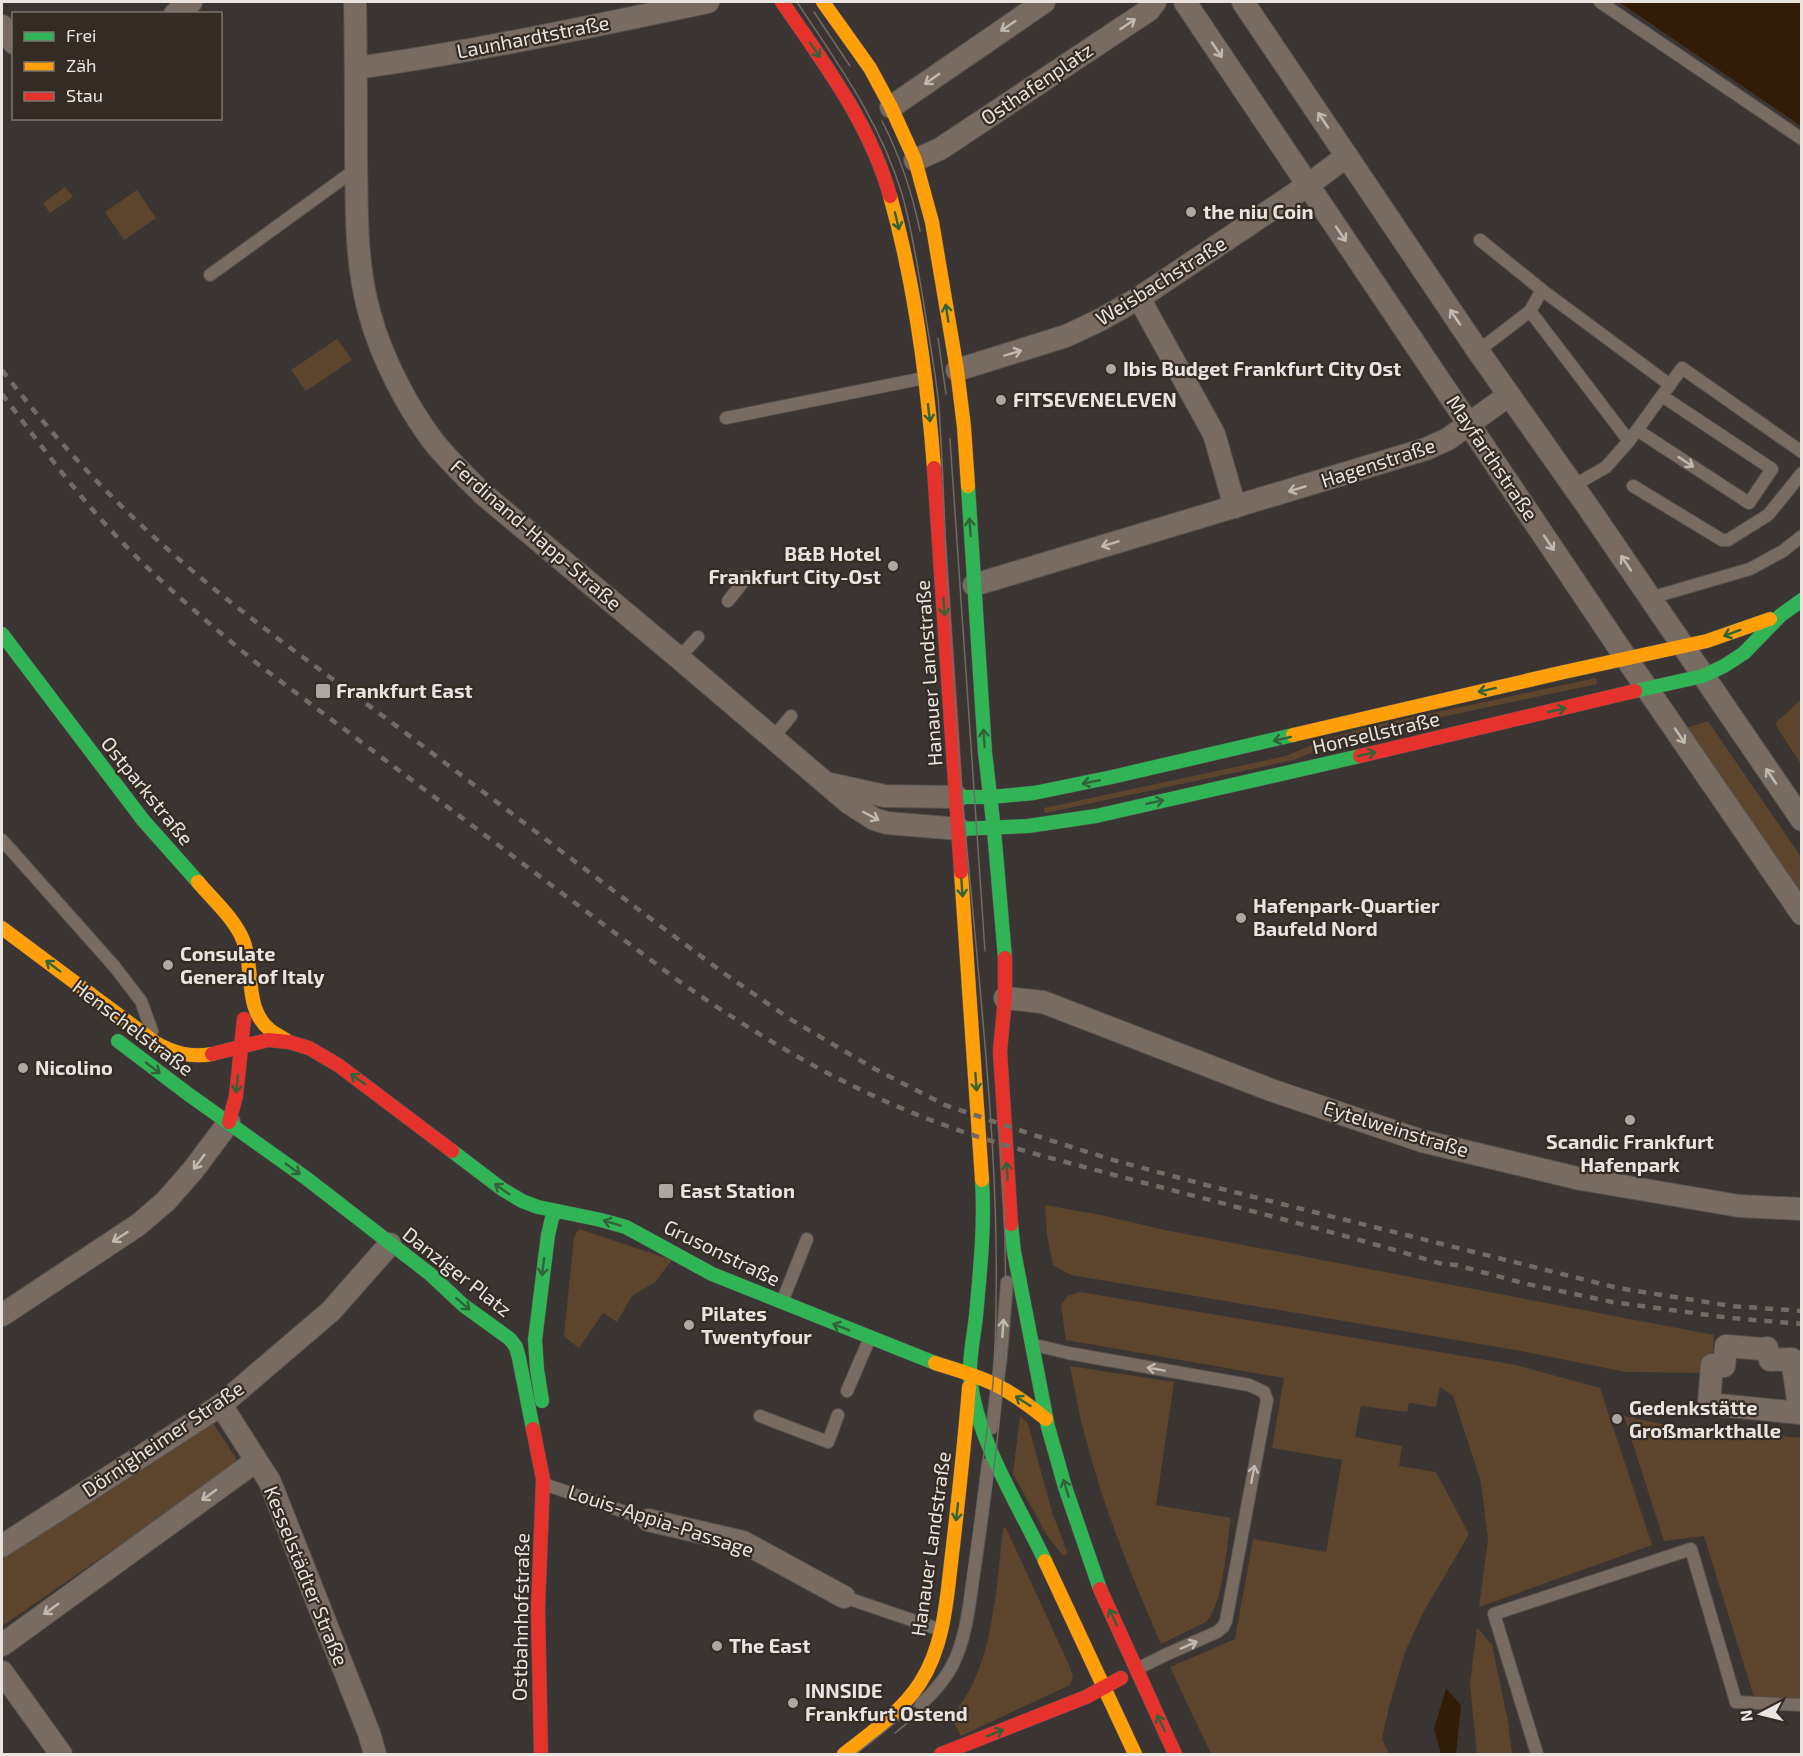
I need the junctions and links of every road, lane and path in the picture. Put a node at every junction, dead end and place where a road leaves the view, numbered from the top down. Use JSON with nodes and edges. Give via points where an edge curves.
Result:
{"nodes":[{"id":1,"x":191,"y":2,"type":"edge"},
{"id":2,"x":355,"y":2,"type":"edge"},
{"id":3,"x":708,"y":2,"type":"edge"},
{"id":4,"x":782,"y":2,"type":"edge"},
{"id":5,"x":823,"y":2,"type":"edge"},
{"id":6,"x":1044,"y":2,"type":"edge"},
{"id":7,"x":1155,"y":2,"type":"edge"},
{"id":8,"x":1185,"y":2,"type":"edge"},
{"id":9,"x":1243,"y":2,"type":"edge"},
{"id":10,"x":1600,"y":2,"type":"edge"},
{"id":11,"x":178,"y":12,"type":"edge"},
{"id":12,"x":2,"y":26,"type":"edge"},
{"id":13,"x":12,"y":40,"type":"edge"},
{"id":14,"x":356,"y":68,"type":"junction"},
{"id":15,"x":884,"y":119,"type":"junction"},
{"id":16,"x":1802,"y":139,"type":"edge"},
{"id":17,"x":870,"y":143,"type":"junction"},
{"id":18,"x":1347,"y":156,"type":"junction"},
{"id":19,"x":892,"y":165,"type":"junction"},
{"id":20,"x":356,"y":169,"type":"junction"},
{"id":21,"x":1308,"y":185,"type":"junction"},
{"id":22,"x":1480,"y":240,"type":"dead end"},
{"id":23,"x":210,"y":275,"type":"dead end"},
{"id":24,"x":1542,"y":290,"type":"junction"},
{"id":25,"x":1139,"y":298,"type":"junction"},
{"id":26,"x":1530,"y":311,"type":"junction"},
{"id":27,"x":1478,"y":351,"type":"junction"},
{"id":28,"x":957,"y":370,"type":"junction"},
{"id":29,"x":925,"y":378,"type":"junction"},
{"id":30,"x":1670,"y":384,"type":"junction"},
{"id":31,"x":1509,"y":395,"type":"junction"},
{"id":32,"x":1662,"y":396,"type":"junction"},
{"id":33,"x":726,"y":418,"type":"dead end"},
{"id":34,"x":1469,"y":424,"type":"junction"},
{"id":35,"x":1637,"y":430,"type":"junction"},
{"id":36,"x":1629,"y":441,"type":"junction"},
{"id":37,"x":1802,"y":452,"type":"edge"},
{"id":38,"x":1802,"y":473,"type":"edge"},
{"id":39,"x":1573,"y":486,"type":"junction"},
{"id":40,"x":1633,"y":486,"type":"dead end"},
{"id":41,"x":1236,"y":507,"type":"junction"},
{"id":42,"x":1802,"y":536,"type":"edge"},
{"id":43,"x":747,"y":577,"type":"dead end"},
{"id":44,"x":974,"y":585,"type":"junction"},
{"id":45,"x":1650,"y":598,"type":"junction"},
{"id":46,"x":1802,"y":600,"type":"edge"},
{"id":47,"x":728,"y":601,"type":"dead end"},
{"id":48,"x":1780,"y":615,"type":"junction"},
{"id":49,"x":2,"y":634,"type":"edge"},
{"id":50,"x":698,"y":637,"type":"dead end"},
{"id":51,"x":1682,"y":646,"type":"junction"},
{"id":52,"x":679,"y":658,"type":"junction"},
{"id":53,"x":1626,"y":658,"type":"junction"},
{"id":54,"x":1703,"y":676,"type":"junction"},
{"id":55,"x":1647,"y":688,"type":"junction"},
{"id":56,"x":791,"y":716,"type":"dead end"},
{"id":57,"x":772,"y":739,"type":"junction"},
{"id":58,"x":823,"y":782,"type":"junction"},
{"id":59,"x":990,"y":796,"type":"junction"},
{"id":60,"x":957,"y":797,"type":"junction"},
{"id":61,"x":1802,"y":820,"type":"edge"},
{"id":62,"x":959,"y":829,"type":"junction"},
{"id":63,"x":994,"y":830,"type":"junction"},
{"id":64,"x":2,"y":840,"type":"edge"},
{"id":65,"x":1802,"y":914,"type":"edge"},
{"id":66,"x":2,"y":928,"type":"edge"},
{"id":67,"x":249,"y":975,"type":"junction"},
{"id":68,"x":1005,"y":998,"type":"junction"},
{"id":69,"x":104,"y":1030,"type":"dead end"},
{"id":70,"x":153,"y":1040,"type":"junction"},
{"id":71,"x":286,"y":1040,"type":"junction"},
{"id":72,"x":240,"y":1046,"type":"junction"},
{"id":73,"x":237,"y":1128,"type":"junction"},
{"id":74,"x":1802,"y":1209,"type":"edge"},
{"id":75,"x":556,"y":1210,"type":"junction"},
{"id":76,"x":1011,"y":1230,"type":"junction"},
{"id":77,"x":807,"y":1239,"type":"dead end"},
{"id":78,"x":390,"y":1244,"type":"junction"},
{"id":79,"x":561,"y":1244,"type":"dead end"},
{"id":80,"x":781,"y":1303,"type":"junction"},
{"id":81,"x":2,"y":1315,"type":"edge"},
{"id":82,"x":870,"y":1338,"type":"junction"},
{"id":83,"x":1031,"y":1344,"type":"junction"},
{"id":84,"x":970,"y":1374,"type":"junction"},
{"id":85,"x":553,"y":1378,"type":"dead end"},
{"id":86,"x":998,"y":1386,"type":"junction"},
{"id":87,"x":1710,"y":1389,"type":"joint"},
{"id":88,"x":847,"y":1391,"type":"dead end"},
{"id":89,"x":221,"y":1405,"type":"junction"},
{"id":90,"x":551,"y":1408,"type":"dead end"},
{"id":91,"x":838,"y":1415,"type":"dead end"},
{"id":92,"x":760,"y":1416,"type":"dead end"},
{"id":93,"x":1046,"y":1419,"type":"junction"},
{"id":94,"x":548,"y":1439,"type":"dead end"},
{"id":95,"x":990,"y":1450,"type":"junction"},
{"id":96,"x":545,"y":1455,"type":"junction"},
{"id":97,"x":256,"y":1461,"type":"junction"},
{"id":98,"x":543,"y":1481,"type":"junction"},
{"id":99,"x":648,"y":1520,"type":"joint"},
{"id":100,"x":2,"y":1546,"type":"edge"},
{"id":101,"x":844,"y":1598,"type":"joint"},
{"id":102,"x":942,"y":1631,"type":"junction"},
{"id":103,"x":2,"y":1645,"type":"edge"},
{"id":104,"x":1136,"y":1670,"type":"junction"},
{"id":105,"x":2,"y":1672,"type":"edge"},
{"id":106,"x":1104,"y":1688,"type":"junction"},
{"id":107,"x":1802,"y":1705,"type":"edge"},
{"id":108,"x":61,"y":1755,"type":"edge"},
{"id":109,"x":375,"y":1755,"type":"edge"},
{"id":110,"x":541,"y":1755,"type":"edge"},
{"id":111,"x":844,"y":1755,"type":"edge"},
{"id":112,"x":862,"y":1755,"type":"edge"},
{"id":113,"x":941,"y":1755,"type":"edge"},
{"id":114,"x":1135,"y":1755,"type":"edge"},
{"id":115,"x":1175,"y":1755,"type":"edge"},
{"id":116,"x":1537,"y":1755,"type":"edge"}],
"edges":[{"from":1,"to":11,"type":"street"},
{"from":2,"to":14,"type":"street","name":"Ferdinand-Happ-Straße"},
{"from":3,"to":14,"type":"street","name":"Launhardtstraße","via":[[474,50]]},
{"from":4,"to":17,"type":"main road","name":"Hanauer Landstraße","one_way":true,"via":[[841,87]]},
{"from":5,"to":15,"type":"main road","name":"Hanauer Landstraße","via":[[870,68]]},
{"from":6,"to":15,"type":"street","one_way":true},
{"from":19,"to":7,"type":"street","name":"Osthafenplatz","one_way":true,"via":[[940,149],[1149,10]]},
{"from":8,"to":21,"type":"street","name":"Mayfarthstraße","one_way":true},
{"from":18,"to":9,"type":"street","one_way":true},
{"from":10,"to":16,"type":"lane"},
{"from":12,"to":13,"type":"street"},
{"from":14,"to":20,"type":"street","name":"Ferdinand-Happ-Straße"},
{"from":15,"to":17,"type":"main road"},
{"from":15,"to":19,"type":"main road","name":"Hanauer Landstraße"},
{"from":17,"to":19,"type":"main road","name":"Hanauer Landstraße"},
{"from":18,"to":21,"type":"street","name":"Weisbachstraße"},
{"from":27,"to":18,"type":"street","one_way":true},
{"from":28,"to":19,"type":"main road","name":"Hanauer Landstraße","one_way":true,"via":[[932,222]]},
{"from":19,"to":29,"type":"main road","name":"Hanauer Landstraße","one_way":true},
{"from":20,"to":23,"type":"lane"},
{"from":20,"to":52,"type":"street","name":"Ferdinand-Happ-Straße","via":[[357,241],[370,317],[389,366],[414,412],[433,440],[483,494]]},
{"from":21,"to":25,"type":"street","name":"Weisbachstraße"},
{"from":21,"to":34,"type":"street","name":"Mayfarthstraße","one_way":true},
{"from":22,"to":24,"type":"lane"},
{"from":24,"to":26,"type":"lane"},
{"from":24,"to":30,"type":"lane"},
{"from":28,"to":25,"type":"street","name":"Weisbachstraße","one_way":true,"via":[[1066,336]]},
{"from":25,"to":41,"type":"street","via":[[1214,434]]},
{"from":26,"to":27,"type":"lane"},
{"from":26,"to":36,"type":"lane"},
{"from":27,"to":31,"type":"street"},
{"from":44,"to":28,"type":"main road","name":"Hanauer Landstraße","one_way":true},
{"from":29,"to":33,"type":"lane"},
{"from":29,"to":60,"type":"main road","name":"Hanauer Landstraße","one_way":true},
{"from":30,"to":32,"type":"lane"},
{"from":30,"to":37,"type":"lane","via":[[1682,368]]},
{"from":31,"to":34,"type":"street","name":"Hagenstraße"},
{"from":31,"to":39,"type":"street"},
{"from":32,"to":35,"type":"lane"},
{"from":35,"to":32,"type":"lane","one_way":true,"via":[[1749,503],[1772,469]]},
{"from":34,"to":41,"type":"street","name":"Hagenstraße","one_way":true,"via":[[1448,440],[1426,449]]},
{"from":34,"to":53,"type":"street","name":"Mayfarthstraße","one_way":true},
{"from":35,"to":36,"type":"lane"},
{"from":36,"to":39,"type":"lane","via":[[1606,467]]},
{"from":38,"to":40,"type":"lane","via":[[1768,515],[1728,540]]},
{"from":45,"to":39,"type":"street","one_way":true},
{"from":41,"to":44,"type":"street","name":"Hagenstraße","one_way":true},
{"from":42,"to":45,"type":"lane","via":[[1784,551],[1750,569]]},
{"from":43,"to":47,"type":"lane"},
{"from":59,"to":44,"type":"main road","name":"Hanauer Landstraße","one_way":true},
{"from":45,"to":51,"type":"street"},
{"from":46,"to":48,"type":"main road","name":"Honsellstraße"},
{"from":48,"to":51,"type":"main road","name":"Honsellstraße","one_way":true,"via":[[1723,637]]},
{"from":48,"to":54,"type":"main road","name":"Honsellstraße","via":[[1744,653]]},
{"from":49,"to":67,"type":"main road","name":"Ostparkstraße","via":[[142,820],[238,928]]},
{"from":50,"to":52,"type":"lane"},
{"from":51,"to":53,"type":"main road","name":"Honsellstraße"},
{"from":51,"to":54,"type":"street"},
{"from":52,"to":57,"type":"street","name":"Ferdinand-Happ-Straße"},
{"from":53,"to":55,"type":"street","name":"Mayfarthstraße"},
{"from":53,"to":59,"type":"main road","name":"Honsellstraße","one_way":true,"via":[[1112,777],[1034,793]]},
{"from":54,"to":55,"type":"main road","name":"Honsellstraße"},
{"from":61,"to":54,"type":"street","one_way":true},
{"from":63,"to":55,"type":"main road","name":"Honsellstraße","one_way":true,"via":[[1072,821]]},
{"from":55,"to":65,"type":"street","name":"Mayfarthstraße","one_way":true},
{"from":56,"to":57,"type":"lane"},
{"from":57,"to":58,"type":"street","name":"Ferdinand-Happ-Straße"},
{"from":58,"to":60,"type":"street","name":"Ferdinand-Happ-Straße","via":[[885,796]]},
{"from":58,"to":62,"type":"street","name":"Ferdinand-Happ-Straße","one_way":true,"via":[[874,819]]},
{"from":59,"to":60,"type":"main road","name":"Honsellstraße"},
{"from":59,"to":63,"type":"main road","name":"Hanauer Landstraße"},
{"from":60,"to":62,"type":"main road","name":"Hanauer Landstraße"},
{"from":62,"to":63,"type":"main road","name":"Honsellstraße"},
{"from":62,"to":84,"type":"main road","name":"Hanauer Landstraße","one_way":true,"via":[[984,1207]]},
{"from":63,"to":68,"type":"main road","name":"Hanauer Landstraße","via":[[1005,948]]},
{"from":64,"to":70,"type":"lane","via":[[141,1001]]},
{"from":70,"to":66,"type":"main road","name":"Henschelstraße","one_way":true},
{"from":67,"to":71,"type":"main road","name":"Ostparkstraße","via":[[257,1015],[270,1031]]},
{"from":67,"to":72,"type":"main road","name":"Ostparkstraße"},
{"from":68,"to":74,"type":"street","name":"Eytelweinstraße","via":[[1043,1002],[1271,1090],[1422,1141],[1581,1179],[1739,1206]]},
{"from":76,"to":68,"type":"main road","name":"Hanauer Landstraße","one_way":true,"via":[[1000,1052]]},
{"from":69,"to":73,"type":"main road","name":"Henschelstraße","one_way":true},
{"from":70,"to":72,"type":"main road","name":"Henschelstraße","via":[[192,1056]]},
{"from":71,"to":72,"type":"main road"},
{"from":75,"to":71,"type":"main road","one_way":true,"via":[[516,1198],[338,1065],[315,1050]]},
{"from":72,"to":73,"type":"main road","one_way":true},
{"from":73,"to":78,"type":"main road","name":"Danziger Platz","one_way":true},
{"from":73,"to":81,"type":"street","one_way":true,"via":[[138,1225]]},
{"from":75,"to":79,"type":"main road"},
{"from":80,"to":75,"type":"main road","name":"Grusonstraße","one_way":true,"via":[[712,1274],[626,1227]]},
{"from":75,"to":96,"type":"main road","name":"Danziger Platz","one_way":true,"via":[[548,1235],[535,1340]]},
{"from":76,"to":83,"type":"main road","name":"Hanauer Landstraße"},
{"from":86,"to":76,"type":"lane","name":"Hanauer Landstraße","one_way":true},
{"from":77,"to":80,"type":"lane"},
{"from":78,"to":89,"type":"street","name":"Dörnigheimer Straße","via":[[331,1311]]},
{"from":78,"to":98,"type":"main road","name":"Danziger Platz","one_way":true,"via":[[513,1342],[522,1368]]},
{"from":82,"to":80,"type":"main road","name":"Grusonstraße","one_way":true},
{"from":82,"to":84,"type":"main road","name":"Grusonstraße"},
{"from":82,"to":88,"type":"lane"},
{"from":83,"to":93,"type":"main road","name":"Hanauer Landstraße"},
{"from":104,"to":83,"type":"lane","one_way":true,"via":[[1217,1632],[1226,1621],[1267,1400],[1264,1392],[1248,1385]]},
{"from":84,"to":86,"type":"main road"},
{"from":84,"to":95,"type":"main road","name":"Hanauer Landstraße","via":[[977,1414]]},
{"from":84,"to":102,"type":"main road","name":"Hanauer Landstraße","one_way":true},
{"from":85,"to":90,"type":"main road"},
{"from":93,"to":86,"type":"main road","one_way":true},
{"from":86,"to":95,"type":"lane","name":"Hanauer Landstraße"},
{"from":87,"to":87,"type":"street","via":[[1709,1404],[1800,1413],[1792,1359],[1770,1360],[1767,1348],[1725,1346],[1724,1366],[1712,1365]]},
{"from":89,"to":97,"type":"street","name":"Kesselstädter Straße"},
{"from":89,"to":100,"type":"street","name":"Dörnigheimer Straße"},
{"from":91,"to":92,"type":"lane","via":[[828,1442]]},
{"from":104,"to":93,"type":"main road","name":"Hanauer Landstraße","one_way":true,"via":[[1099,1586]]},
{"from":94,"to":96,"type":"main road","name":"Danziger Platz"},
{"from":95,"to":106,"type":"main road","name":"Hanauer Landstraße"},
{"from":95,"to":112,"type":"lane","name":"Hanauer Landstraße","via":[[969,1611],[954,1662],[934,1692]]},
{"from":96,"to":98,"type":"main road","name":"Danziger Platz"},
{"from":97,"to":103,"type":"street","one_way":true},
{"from":97,"to":109,"type":"street","name":"Kesselstädter Straße","via":[[280,1506]]},
{"from":98,"to":99,"type":"lane","name":"Louis-Appia-Passage"},
{"from":98,"to":110,"type":"main road","name":"Ostbahnhofstraße","via":[[538,1609]]},
{"from":99,"to":101,"type":"street","name":"Louis-Appia-Passage","via":[[743,1542]]},
{"from":101,"to":102,"type":"lane","name":"Louis-Appia-Passage"},
{"from":102,"to":111,"type":"main road","name":"Hanauer Landstraße","via":[[918,1686]]},
{"from":104,"to":106,"type":"main road"},
{"from":115,"to":104,"type":"main road","name":"Hanauer Landstraße","one_way":true},
{"from":105,"to":108,"type":"street"},
{"from":113,"to":106,"type":"main road","one_way":true},
{"from":106,"to":114,"type":"main road","name":"Hanauer Landstraße"},
{"from":107,"to":116,"type":"lane","via":[[1736,1702],[1691,1549],[1494,1614]]}]}
